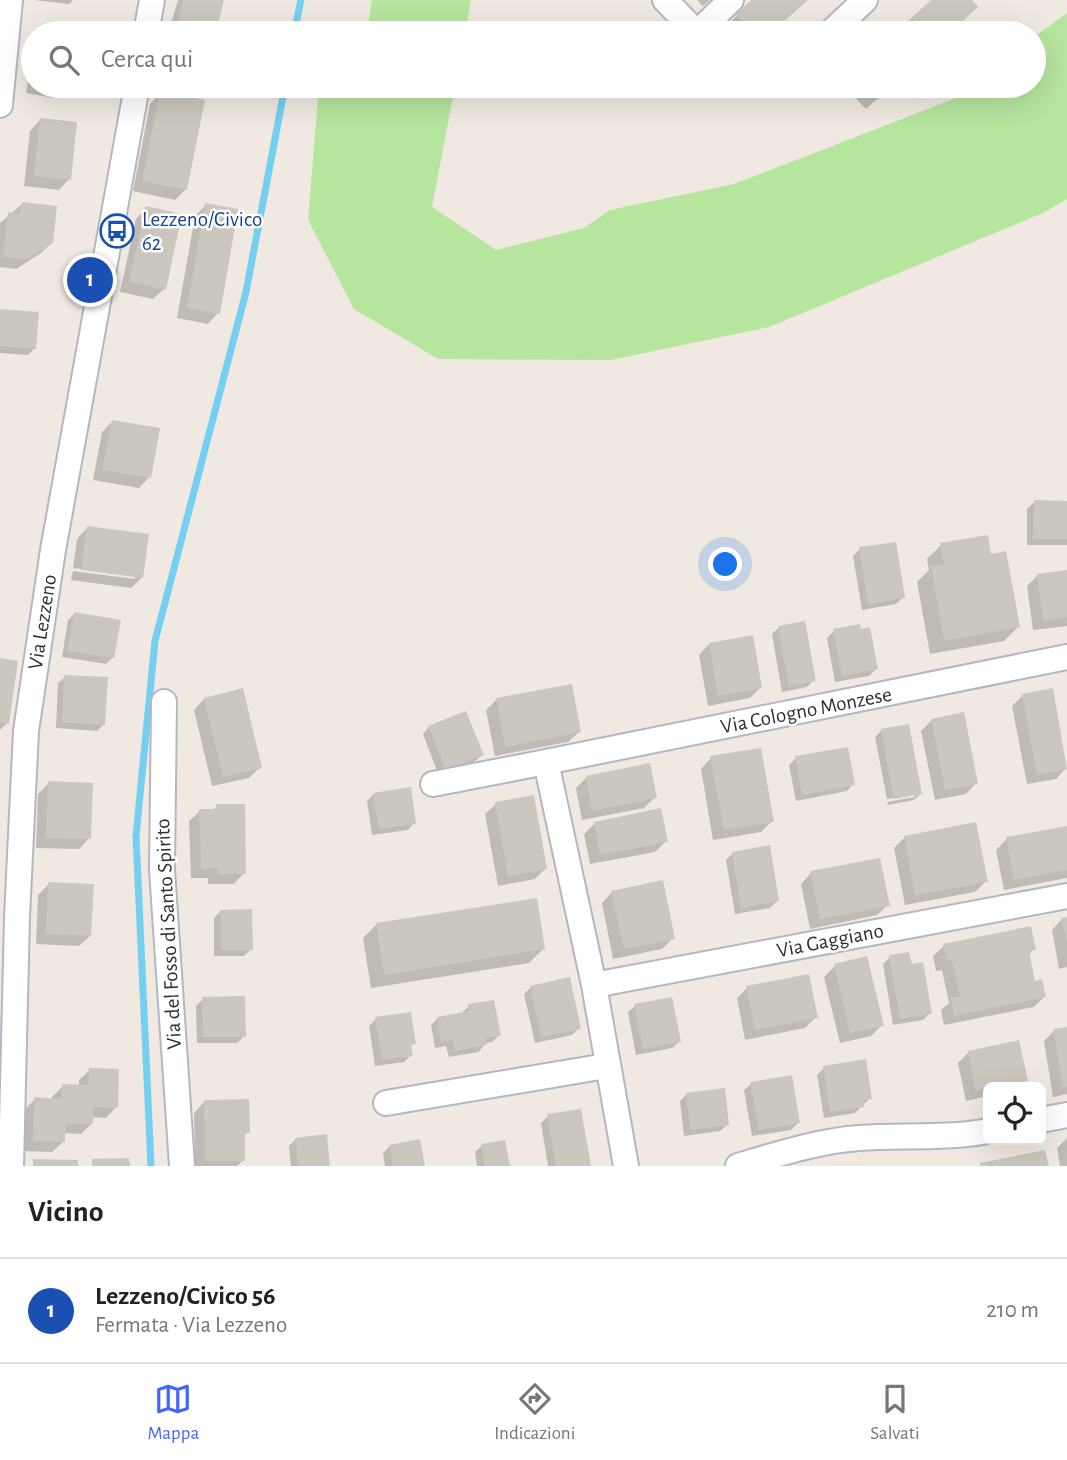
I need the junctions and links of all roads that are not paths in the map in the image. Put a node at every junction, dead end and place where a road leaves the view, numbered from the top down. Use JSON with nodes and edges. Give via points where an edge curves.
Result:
{"nodes":[{"id":1,"x":10,"y":0,"type":"edge"},
{"id":2,"x":152,"y":0,"type":"edge"},
{"id":3,"x":665,"y":0,"type":"edge"},
{"id":4,"x":731,"y":0,"type":"edge"},
{"id":5,"x":865,"y":0,"type":"edge"},
{"id":6,"x":148,"y":21,"type":"edge"},
{"id":7,"x":685,"y":21,"type":"edge"},
{"id":8,"x":709,"y":21,"type":"edge"},
{"id":9,"x":843,"y":21,"type":"edge"},
{"id":10,"x":135,"y":98,"type":"edge"},
{"id":11,"x":0,"y":105,"type":"edge"},
{"id":12,"x":1067,"y":657,"type":"edge"},
{"id":13,"x":164,"y":702,"type":"dead end"},
{"id":14,"x":546,"y":762,"type":"junction"},
{"id":15,"x":433,"y":784,"type":"dead end"},
{"id":16,"x":1067,"y":896,"type":"edge"},
{"id":17,"x":594,"y":985,"type":"junction"},
{"id":18,"x":606,"y":1066,"type":"junction"},
{"id":19,"x":386,"y":1103,"type":"dead end"},
{"id":20,"x":1067,"y":1115,"type":"edge"},
{"id":21,"x":1046,"y":1120,"type":"edge"},
{"id":22,"x":983,"y":1131,"type":"edge"},
{"id":23,"x":11,"y":1166,"type":"edge"},
{"id":24,"x":182,"y":1166,"type":"edge"},
{"id":25,"x":626,"y":1166,"type":"edge"},
{"id":26,"x":738,"y":1166,"type":"edge"}],
"edges":[{"from":1,"to":11,"type":"street"},
{"from":2,"to":6,"type":"street"},
{"from":3,"to":7,"type":"street"},
{"from":4,"to":8,"type":"street"},
{"from":5,"to":9,"type":"street"},
{"from":10,"to":23,"type":"street","name":"Via Lezzeno","via":[[53,550],[26,731]]},
{"from":12,"to":14,"type":"street","name":"Via Cologno Monzese"},
{"from":13,"to":24,"type":"street","name":"Via del Fosso di Santo Spirito","via":[[162,870]]},
{"from":14,"to":15,"type":"street","name":"Via Cologno Monzese"},
{"from":14,"to":17,"type":"street"},
{"from":16,"to":17,"type":"street","name":"Via Gaggiano"},
{"from":17,"to":18,"type":"street"},
{"from":18,"to":19,"type":"street"},
{"from":18,"to":25,"type":"street"},
{"from":20,"to":21,"type":"street"},
{"from":22,"to":26,"type":"street","via":[[840,1140]]}]}
